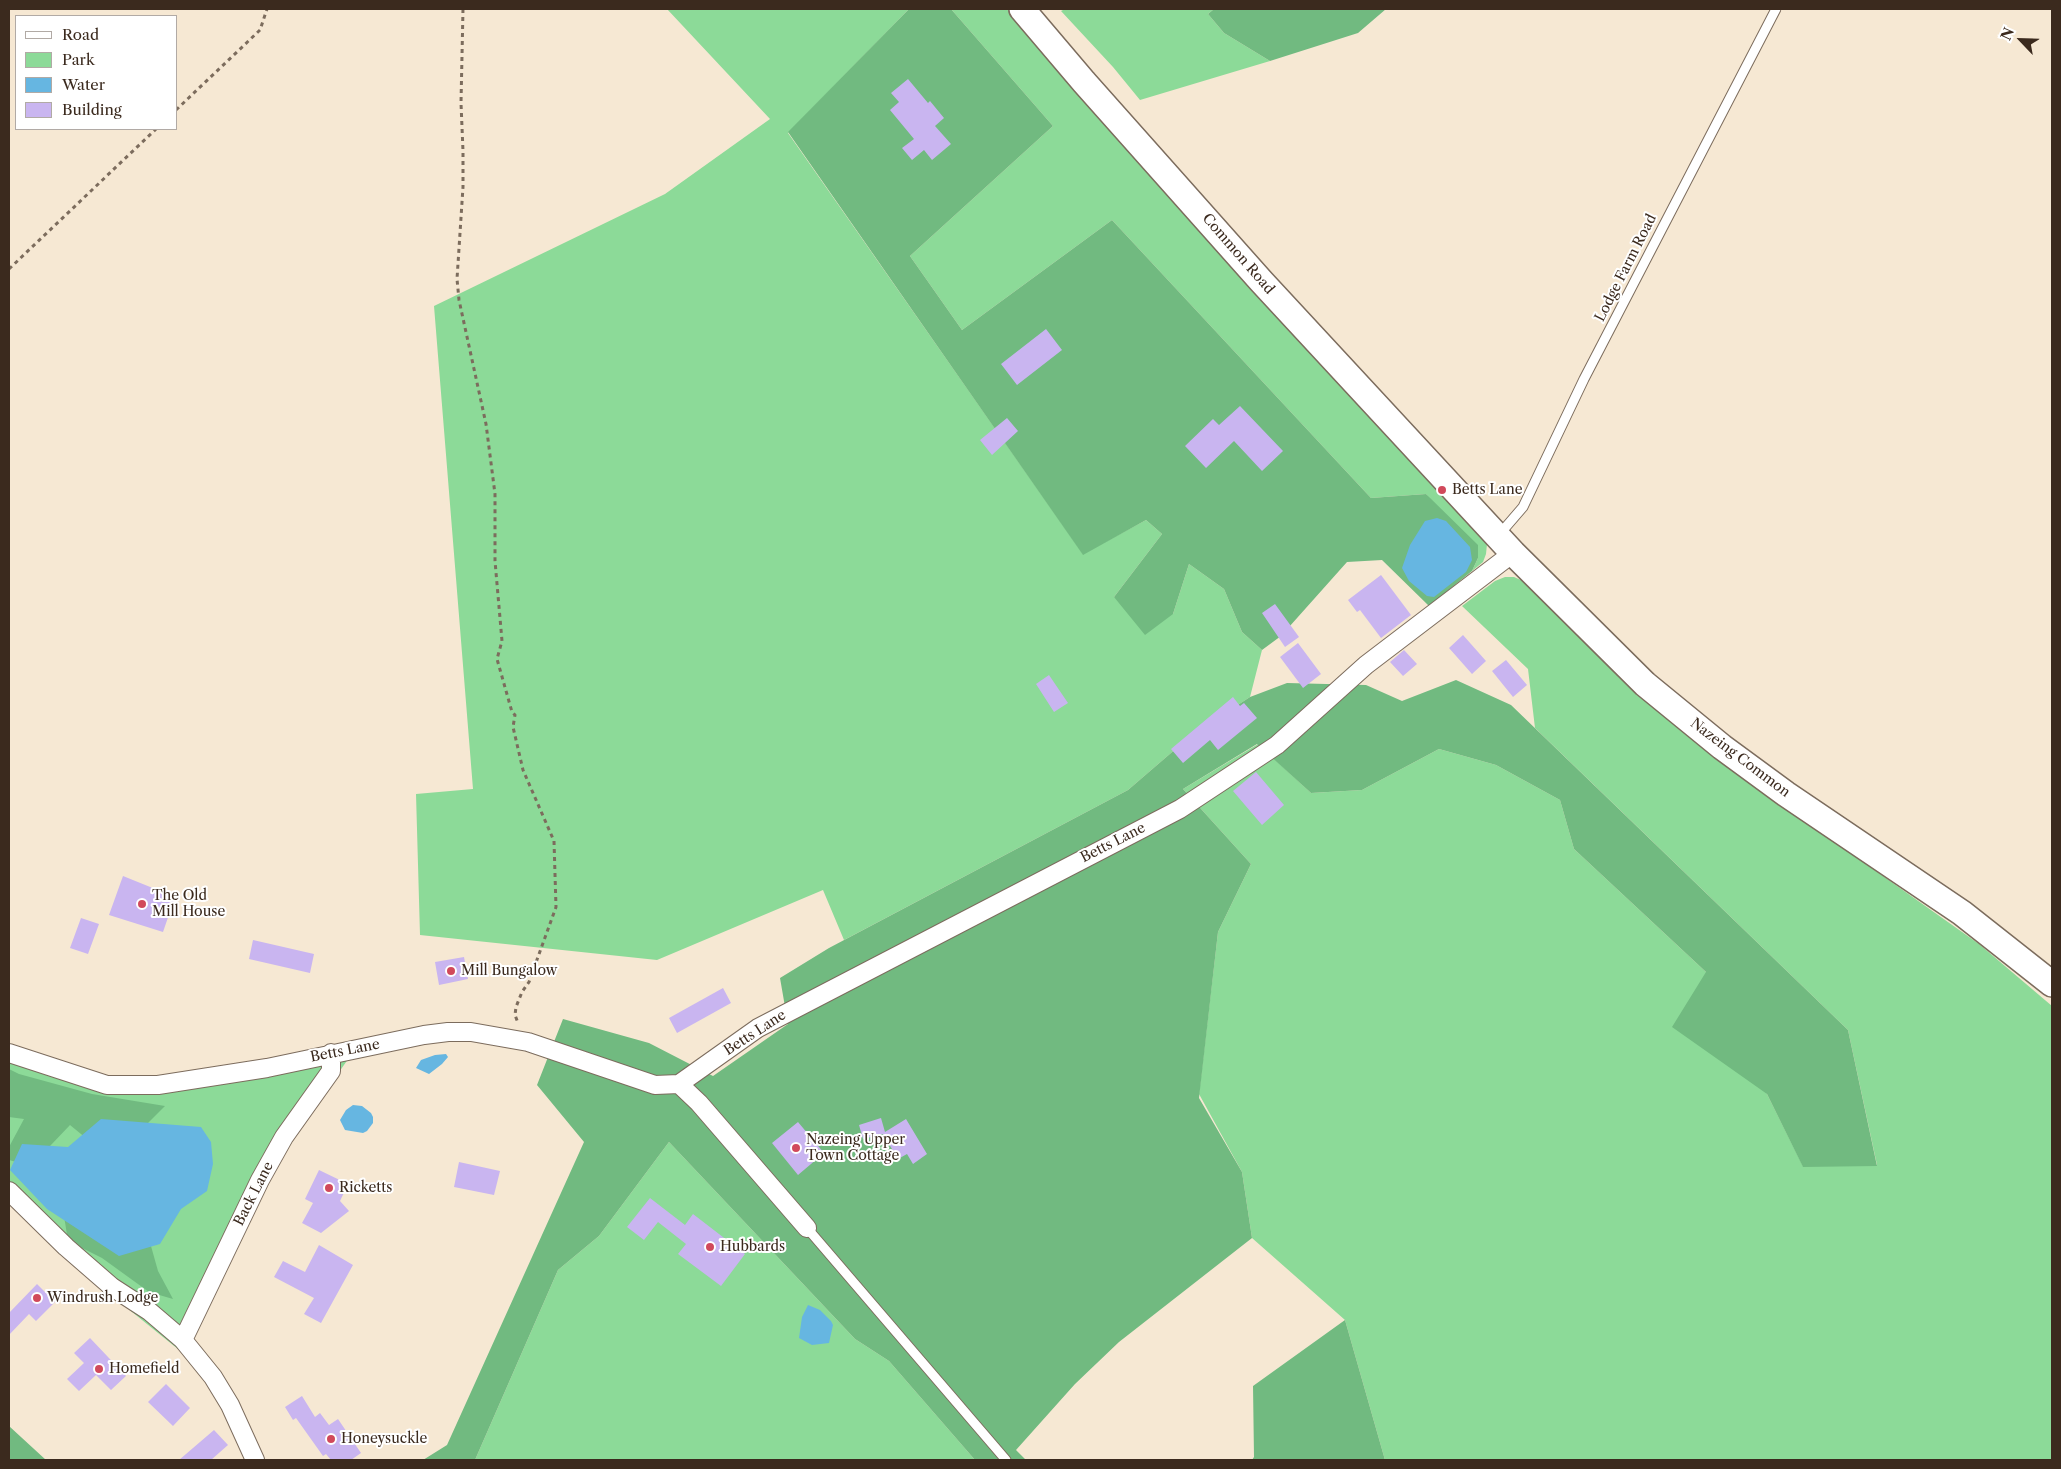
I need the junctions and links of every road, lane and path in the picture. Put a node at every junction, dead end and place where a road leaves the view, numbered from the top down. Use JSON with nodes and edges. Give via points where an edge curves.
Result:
{"nodes":[{"id":1,"x":268,"y":9,"type":"edge"},
{"id":2,"x":463,"y":9,"type":"edge"},
{"id":3,"x":1022,"y":9,"type":"edge"},
{"id":4,"x":1776,"y":9,"type":"edge"},
{"id":5,"x":178,"y":108,"type":"edge"},
{"id":6,"x":155,"y":130,"type":"edge"},
{"id":7,"x":9,"y":268,"type":"edge"},
{"id":8,"x":1459,"y":495,"type":"joint"},
{"id":9,"x":1506,"y":545,"type":"junction"},
{"id":10,"x":2052,"y":984,"type":"edge"},
{"id":11,"x":528,"y":1042,"type":"junction"},
{"id":12,"x":9,"y":1053,"type":"edge"},
{"id":13,"x":332,"y":1054,"type":"junction"},
{"id":14,"x":679,"y":1084,"type":"junction"},
{"id":15,"x":9,"y":1191,"type":"edge"},
{"id":16,"x":807,"y":1228,"type":"joint"},
{"id":17,"x":183,"y":1340,"type":"junction"},
{"id":18,"x":255,"y":1460,"type":"edge"},
{"id":19,"x":1006,"y":1460,"type":"edge"}],
"edges":[{"from":1,"to":5,"type":"path","via":[[260,30]]},
{"from":2,"to":11,"type":"path","via":[[463,187],[457,279],[486,424],[494,494],[495,561],[502,642],[497,660],[515,716],[513,727],[523,770],[554,842],[556,907],[515,1016]]},
{"from":3,"to":8,"type":"street","name":"Common Road","via":[[1261,281]]},
{"from":4,"to":9,"type":"lane","name":"Lodge Farm Road","via":[[1584,379]]},
{"from":6,"to":7,"type":"path"},
{"from":8,"to":9,"type":"street","name":"Nazeing Common"},
{"from":9,"to":10,"type":"street","name":"Nazeing Common","via":[[1645,684],[1722,747],[1962,913]]},
{"from":9,"to":14,"type":"street","name":"Betts Lane","via":[[1277,745],[1180,809],[758,1028]]},
{"from":11,"to":13,"type":"street","name":"Betts Lane","via":[[471,1032],[448,1032]]},
{"from":11,"to":14,"type":"street","name":"Betts Lane","via":[[655,1085]]},
{"from":12,"to":13,"type":"street","name":"Betts Lane","via":[[92,1081],[130,1086],[204,1079]]},
{"from":13,"to":17,"type":"street","name":"Back Lane","via":[[332,1071],[284,1137],[260,1180]]},
{"from":14,"to":16,"type":"street"},
{"from":15,"to":17,"type":"street","via":[[66,1247]]},
{"from":16,"to":19,"type":"lane"},
{"from":17,"to":18,"type":"street","via":[[213,1377],[230,1405]]}]}
